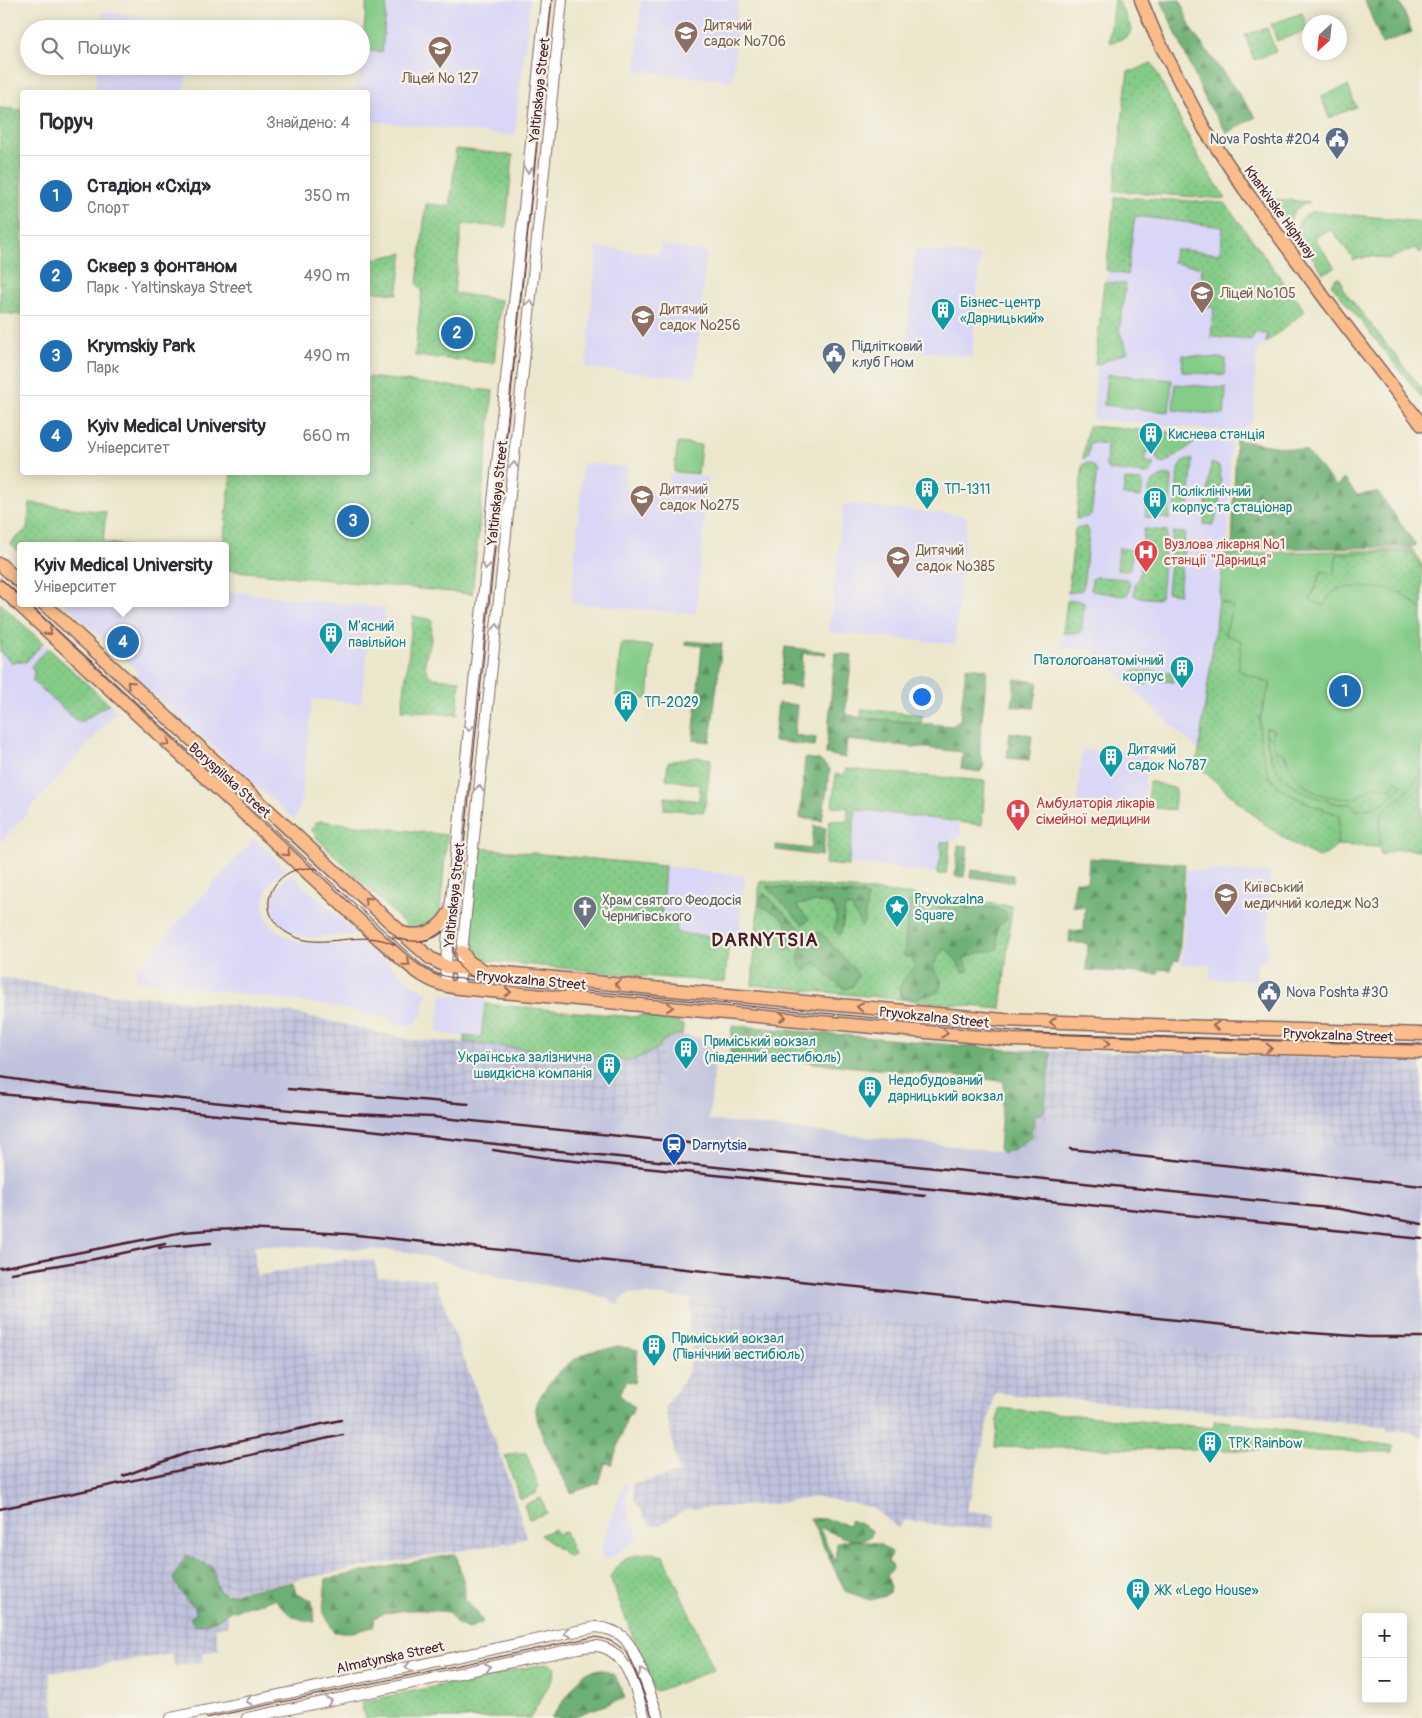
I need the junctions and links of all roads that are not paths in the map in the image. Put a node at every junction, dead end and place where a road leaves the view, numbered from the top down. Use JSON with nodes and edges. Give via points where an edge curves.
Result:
{"nodes":[{"id":1,"x":546,"y":0,"type":"edge"},
{"id":2,"x":562,"y":0,"type":"edge"},
{"id":3,"x":1141,"y":0,"type":"edge"},
{"id":4,"x":1422,"y":425,"type":"edge"},
{"id":5,"x":0,"y":564,"type":"edge"},
{"id":6,"x":17,"y":580,"type":"edge"},
{"id":7,"x":0,"y":587,"type":"edge"},
{"id":8,"x":17,"y":603,"type":"edge"},
{"id":9,"x":21,"y":607,"type":"edge"},
{"id":10,"x":47,"y":607,"type":"edge"},
{"id":11,"x":451,"y":910,"type":"junction"},
{"id":12,"x":402,"y":933,"type":"junction"},
{"id":13,"x":462,"y":952,"type":"junction"},
{"id":14,"x":446,"y":967,"type":"junction"},
{"id":15,"x":461,"y":969,"type":"junction"},
{"id":16,"x":486,"y":971,"type":"junction"},
{"id":17,"x":445,"y":986,"type":"junction"},
{"id":18,"x":459,"y":988,"type":"junction"},
{"id":19,"x":1422,"y":1034,"type":"edge"},
{"id":20,"x":1422,"y":1052,"type":"edge"},
{"id":21,"x":170,"y":1718,"type":"edge"},
{"id":22,"x":247,"y":1718,"type":"edge"},
{"id":23,"x":645,"y":1718,"type":"edge"},
{"id":24,"x":659,"y":1718,"type":"edge"}],
"edges":[{"from":1,"to":11,"type":"street","name":"Yaltinskaya Street","one_way":true},
{"from":13,"to":2,"type":"street","name":"Yaltinskaya Street","one_way":true},
{"from":3,"to":4,"type":"main road","name":"Kharkivske Highway","via":[[1156,36],[1206,130],[1245,190]]},
{"from":5,"to":6,"type":"main road"},
{"from":7,"to":8,"type":"main road","name":"Boryspilska Street","one_way":true},
{"from":9,"to":17,"type":"main road","name":"Boryspilska Street","one_way":true,"via":[[379,940],[427,979]]},
{"from":12,"to":10,"type":"main road","name":"Boryspilska Street","one_way":true},
{"from":11,"to":12,"type":"main road","via":[[440,926],[430,932],[418,936]]},
{"from":11,"to":14,"type":"street","name":"Yaltinskaya Street"},
{"from":12,"to":14,"type":"main road","name":"Boryspilska Street","via":[[430,958]]},
{"from":13,"to":15,"type":"street","name":"Yaltinskaya Street"},
{"from":13,"to":16,"type":"main road","via":[[473,966]]},
{"from":14,"to":15,"type":"main road","name":"Pryvokzalna Street"},
{"from":14,"to":17,"type":"street","name":"Yaltinskaya Street"},
{"from":15,"to":16,"type":"main road","name":"Pryvokzalna Street"},
{"from":15,"to":18,"type":"street","name":"Yaltinskaya Street"},
{"from":19,"to":16,"type":"main road","name":"Pryvokzalna Street","one_way":true,"via":[[1004,1020]]},
{"from":17,"to":18,"type":"main road","name":"Pryvokzalna Street"},
{"from":18,"to":20,"type":"main road","name":"Pryvokzalna Street","one_way":true,"via":[[1012,1040]]},
{"from":24,"to":21,"type":"street","name":"Almatynska Street","one_way":true,"via":[[627,1640],[615,1632],[596,1627]]},
{"from":22,"to":23,"type":"street","one_way":true,"via":[[599,1646],[615,1654],[625,1665]]}]}
